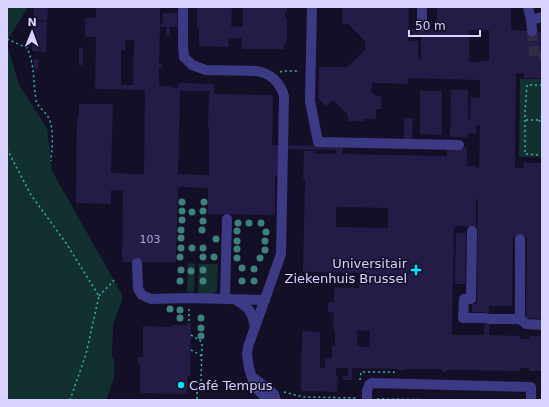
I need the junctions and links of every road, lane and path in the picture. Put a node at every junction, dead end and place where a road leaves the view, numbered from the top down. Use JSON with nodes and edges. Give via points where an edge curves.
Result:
{"nodes":[{"id":1,"x":183,"y":7,"type":"edge"},
{"id":2,"x":312,"y":7,"type":"edge"},
{"id":3,"x":422,"y":7,"type":"edge"},
{"id":4,"x":528,"y":7,"type":"edge"},
{"id":5,"x":542,"y":17,"type":"edge"},
{"id":6,"x":532,"y":20,"type":"junction"},
{"id":7,"x":422,"y":26,"type":"dead end"},
{"id":8,"x":532,"y":31,"type":"tunnel mouth"},
{"id":9,"x":7,"y":39,"type":"edge"},
{"id":10,"x":311,"y":72,"type":"junction"},
{"id":11,"x":271,"y":76,"type":"junction"},
{"id":12,"x":542,"y":85,"type":"edge"},
{"id":13,"x":542,"y":116,"type":"edge"},
{"id":14,"x":526,"y":120,"type":"junction"},
{"id":15,"x":538,"y":120,"type":"junction"},
{"id":16,"x":542,"y":124,"type":"edge"},
{"id":17,"x":459,"y":145,"type":"dead end"},
{"id":18,"x":7,"y":149,"type":"edge"},
{"id":19,"x":542,"y":155,"type":"edge"},
{"id":20,"x":51,"y":161,"type":"dead end"},
{"id":21,"x":227,"y":219,"type":"dead end"},
{"id":22,"x":472,"y":231,"type":"dead end"},
{"id":23,"x":520,"y":239,"type":"dead end"},
{"id":24,"x":137,"y":263,"type":"dead end"},
{"id":25,"x":116,"y":278,"type":"dead end"},
{"id":26,"x":99,"y":296,"type":"junction"},
{"id":27,"x":189,"y":298,"type":"junction"},
{"id":28,"x":225,"y":299,"type":"junction"},
{"id":29,"x":236,"y":300,"type":"junction"},
{"id":30,"x":265,"y":300,"type":"junction"},
{"id":31,"x":520,"y":319,"type":"junction"},
{"id":32,"x":189,"y":321,"type":"dead end"},
{"id":33,"x":542,"y":325,"type":"edge"},
{"id":34,"x":255,"y":327,"type":"junction"},
{"id":35,"x":191,"y":335,"type":"dead end"},
{"id":36,"x":191,"y":350,"type":"dead end"},
{"id":37,"x":202,"y":356,"type":"junction"},
{"id":38,"x":252,"y":376,"type":"junction"},
{"id":39,"x":288,"y":393,"type":"dead end"},
{"id":40,"x":367,"y":397,"type":"edge"},
{"id":41,"x":70,"y":400,"type":"edge"},
{"id":42,"x":196,"y":400,"type":"edge"},
{"id":43,"x":271,"y":400,"type":"edge"},
{"id":44,"x":276,"y":400,"type":"edge"},
{"id":45,"x":446,"y":400,"type":"edge"},
{"id":46,"x":531,"y":400,"type":"edge"}],
"edges":[{"from":1,"to":11,"type":"lane","via":[[184,57],[192,65],[206,70],[256,71]]},
{"from":2,"to":10,"type":"lane"},
{"from":3,"to":7,"type":"lane"},
{"from":4,"to":6,"type":"lane"},
{"from":5,"to":6,"type":"lane"},
{"from":6,"to":8,"type":"lane"},
{"from":9,"to":20,"type":"path","via":[[27,48],[31,58],[36,102],[47,116],[52,132]]},
{"from":10,"to":11,"type":"path","via":[[283,71]]},
{"from":10,"to":17,"type":"lane","via":[[310,101],[318,142]]},
{"from":11,"to":30,"type":"lane","via":[[282,89],[284,100],[282,243],[281,254]]},
{"from":12,"to":14,"type":"path","via":[[527,85]]},
{"from":13,"to":15,"type":"path"},
{"from":14,"to":15,"type":"path"},
{"from":14,"to":19,"type":"path","via":[[526,154]]},
{"from":15,"to":16,"type":"path"},
{"from":18,"to":26,"type":"path","via":[[31,195],[66,243]]},
{"from":21,"to":28,"type":"lane"},
{"from":22,"to":31,"type":"lane","via":[[471,299],[464,299],[463,318]]},
{"from":23,"to":31,"type":"lane"},
{"from":24,"to":27,"type":"lane","via":[[138,289],[142,295],[152,298]]},
{"from":25,"to":26,"type":"path"},
{"from":26,"to":41,"type":"path","via":[[86,354]]},
{"from":27,"to":28,"type":"lane"},
{"from":27,"to":32,"type":"path"},
{"from":28,"to":29,"type":"lane"},
{"from":29,"to":30,"type":"lane"},
{"from":29,"to":34,"type":"lane","via":[[246,306],[253,316]]},
{"from":30,"to":34,"type":"lane"},
{"from":31,"to":33,"type":"lane","via":[[526,324]]},
{"from":34,"to":38,"type":"lane","via":[[247,354]]},
{"from":35,"to":37,"type":"path","via":[[202,342]]},
{"from":36,"to":37,"type":"path"},
{"from":37,"to":42,"type":"path","via":[[201,384],[197,387]]},
{"from":38,"to":43,"type":"lane","via":[[255,387]]},
{"from":38,"to":44,"type":"lane","via":[[274,394]]},
{"from":39,"to":40,"type":"path","via":[[302,398]]},
{"from":40,"to":45,"type":"path"},
{"from":40,"to":46,"type":"lane","via":[[369,385],[372,383],[531,387]]}]}
